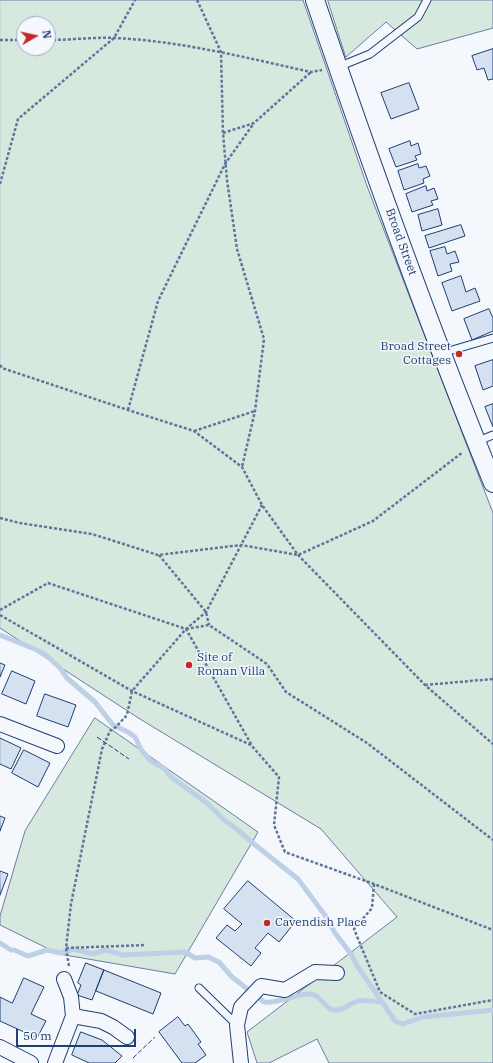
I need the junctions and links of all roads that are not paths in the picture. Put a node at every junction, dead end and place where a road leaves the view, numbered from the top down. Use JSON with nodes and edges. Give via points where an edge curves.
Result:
{"nodes":[{"id":1,"x":315,"y":0,"type":"edge"},
{"id":2,"x":427,"y":0,"type":"edge"},
{"id":3,"x":338,"y":67,"type":"junction"},
{"id":4,"x":493,"y":338,"type":"edge"},
{"id":5,"x":442,"y":353,"type":"junction"},
{"id":6,"x":493,"y":436,"type":"edge"},
{"id":7,"x":476,"y":442,"type":"junction"},
{"id":8,"x":493,"y":483,"type":"edge"},
{"id":9,"x":0,"y":724,"type":"edge"},
{"id":10,"x":57,"y":746,"type":"dead end"},
{"id":11,"x":337,"y":973,"type":"dead end"},
{"id":12,"x":64,"y":979,"type":"dead end"},
{"id":13,"x":199,"y":988,"type":"dead end"},
{"id":14,"x":73,"y":1016,"type":"junction"},
{"id":15,"x":237,"y":1025,"type":"junction"},
{"id":16,"x":127,"y":1037,"type":"dead end"},
{"id":17,"x":0,"y":1047,"type":"edge"},
{"id":18,"x":31,"y":1063,"type":"edge"},
{"id":19,"x":55,"y":1063,"type":"edge"},
{"id":20,"x":241,"y":1063,"type":"edge"}],
"edges":[{"from":1,"to":3,"type":"street","name":"Broad Street"},
{"from":2,"to":3,"type":"lane","via":[[418,17],[370,54]]},
{"from":3,"to":5,"type":"street","name":"Broad Street"},
{"from":4,"to":5,"type":"lane"},
{"from":5,"to":7,"type":"street","name":"Broad Street"},
{"from":6,"to":7,"type":"lane"},
{"from":7,"to":8,"type":"street","name":"Broad Street"},
{"from":9,"to":10,"type":"street"},
{"from":11,"to":15,"type":"street","via":[[315,972],[284,990],[261,986],[241,1007]]},
{"from":12,"to":14,"type":"street","via":[[71,997]]},
{"from":13,"to":15,"type":"lane"},
{"from":14,"to":16,"type":"street","via":[[101,1021]]},
{"from":14,"to":19,"type":"street"},
{"from":15,"to":20,"type":"street"},
{"from":17,"to":18,"type":"street"}]}
